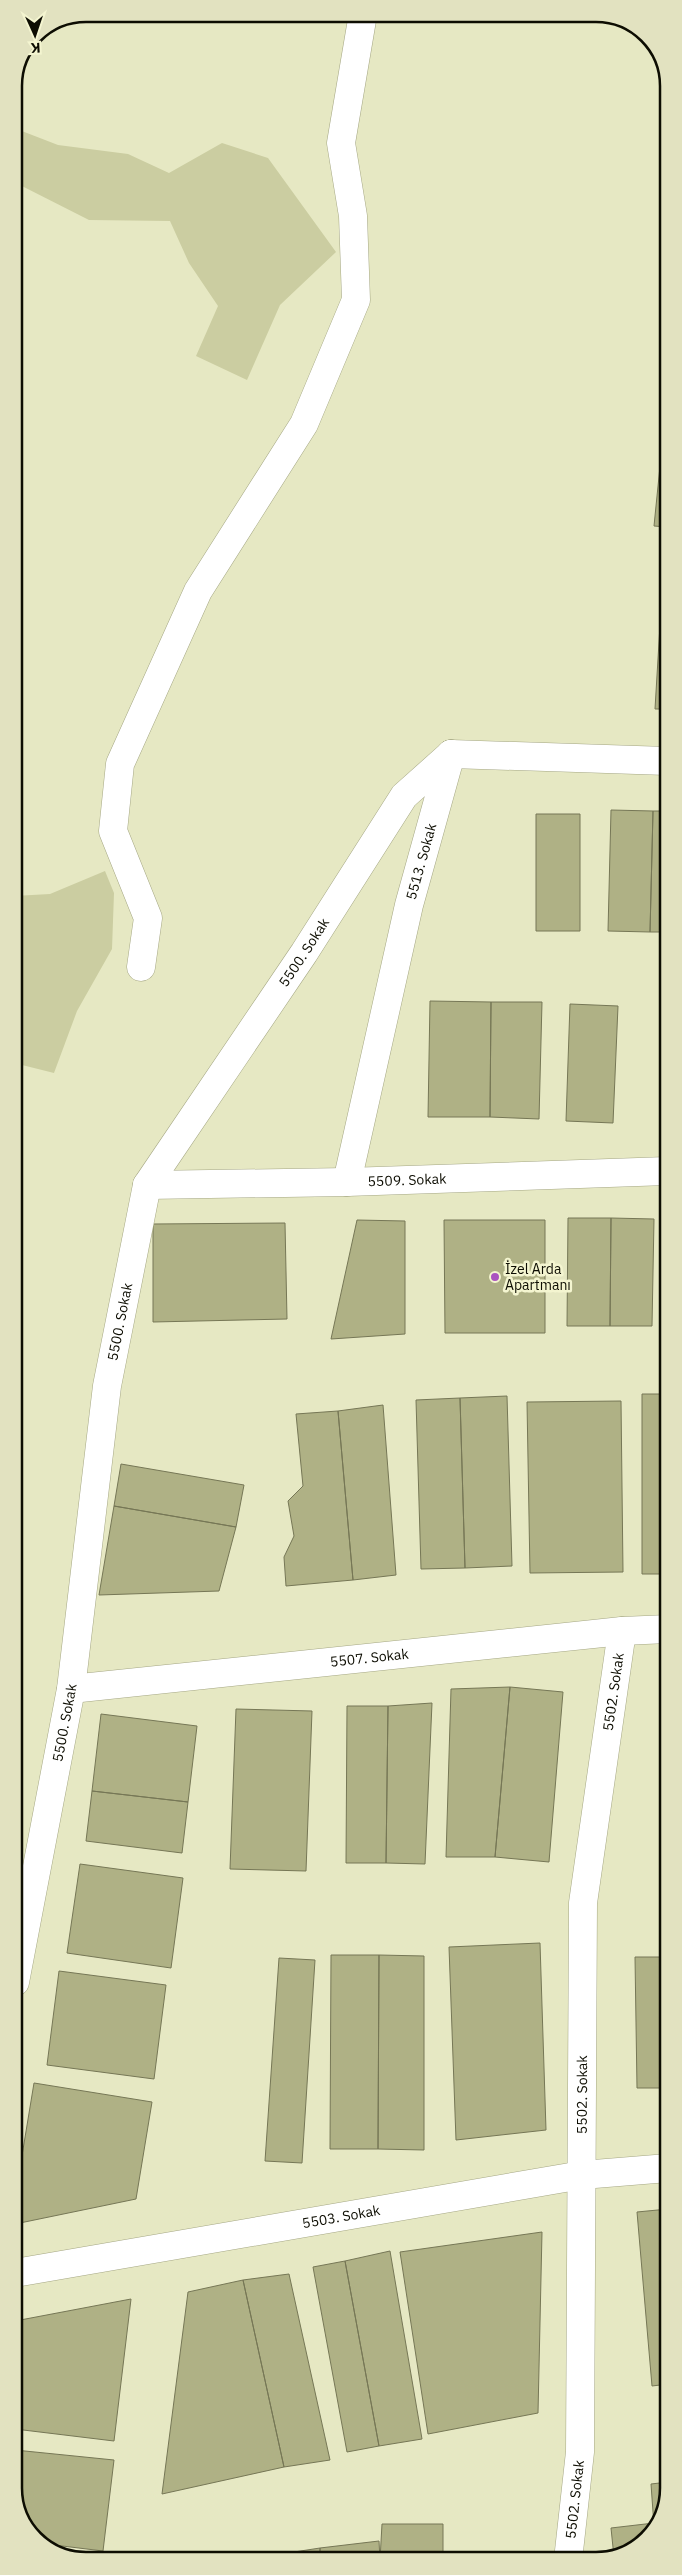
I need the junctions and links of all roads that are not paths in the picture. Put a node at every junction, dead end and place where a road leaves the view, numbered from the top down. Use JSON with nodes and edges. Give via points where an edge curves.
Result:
{"nodes":[{"id":1,"x":362,"y":23,"type":"edge"},
{"id":2,"x":451,"y":754,"type":"junction"},
{"id":3,"x":660,"y":761,"type":"edge"},
{"id":4,"x":141,"y":967,"type":"dead end"},
{"id":5,"x":660,"y":1170,"type":"edge"},
{"id":6,"x":347,"y":1182,"type":"junction"},
{"id":7,"x":147,"y":1185,"type":"junction"},
{"id":8,"x":660,"y":1630,"type":"edge"},
{"id":9,"x":622,"y":1632,"type":"junction"},
{"id":10,"x":71,"y":1688,"type":"junction"},
{"id":11,"x":22,"y":1945,"type":"edge"},
{"id":12,"x":660,"y":2169,"type":"edge"},
{"id":13,"x":582,"y":2175,"type":"junction"},
{"id":14,"x":22,"y":2272,"type":"edge"},
{"id":15,"x":569,"y":2552,"type":"edge"}],
"edges":[{"from":1,"to":4,"type":"street","via":[[341,143],[352,216],[356,300],[304,424],[198,591],[120,764],[113,832],[148,918]]},
{"from":2,"to":3,"type":"street"},
{"from":2,"to":6,"type":"street","name":"5513. Sokak","via":[[408,905]]},
{"from":2,"to":7,"type":"street","name":"5500. Sokak","via":[[404,796],[304,953]]},
{"from":5,"to":6,"type":"street","name":"5509. Sokak"},
{"from":6,"to":7,"type":"street","name":"5509. Sokak"},
{"from":7,"to":10,"type":"street","name":"5500. Sokak","via":[[108,1386]]},
{"from":8,"to":9,"type":"street","name":"5507. Sokak"},
{"from":9,"to":10,"type":"street","name":"5507. Sokak"},
{"from":9,"to":13,"type":"street","name":"5502. Sokak","via":[[583,1903]]},
{"from":10,"to":11,"type":"street","name":"5500. Sokak"},
{"from":12,"to":13,"type":"street","name":"5503. Sokak"},
{"from":13,"to":14,"type":"street","name":"5503. Sokak"},
{"from":13,"to":15,"type":"street","name":"5502. Sokak","via":[[580,2452]]}]}
